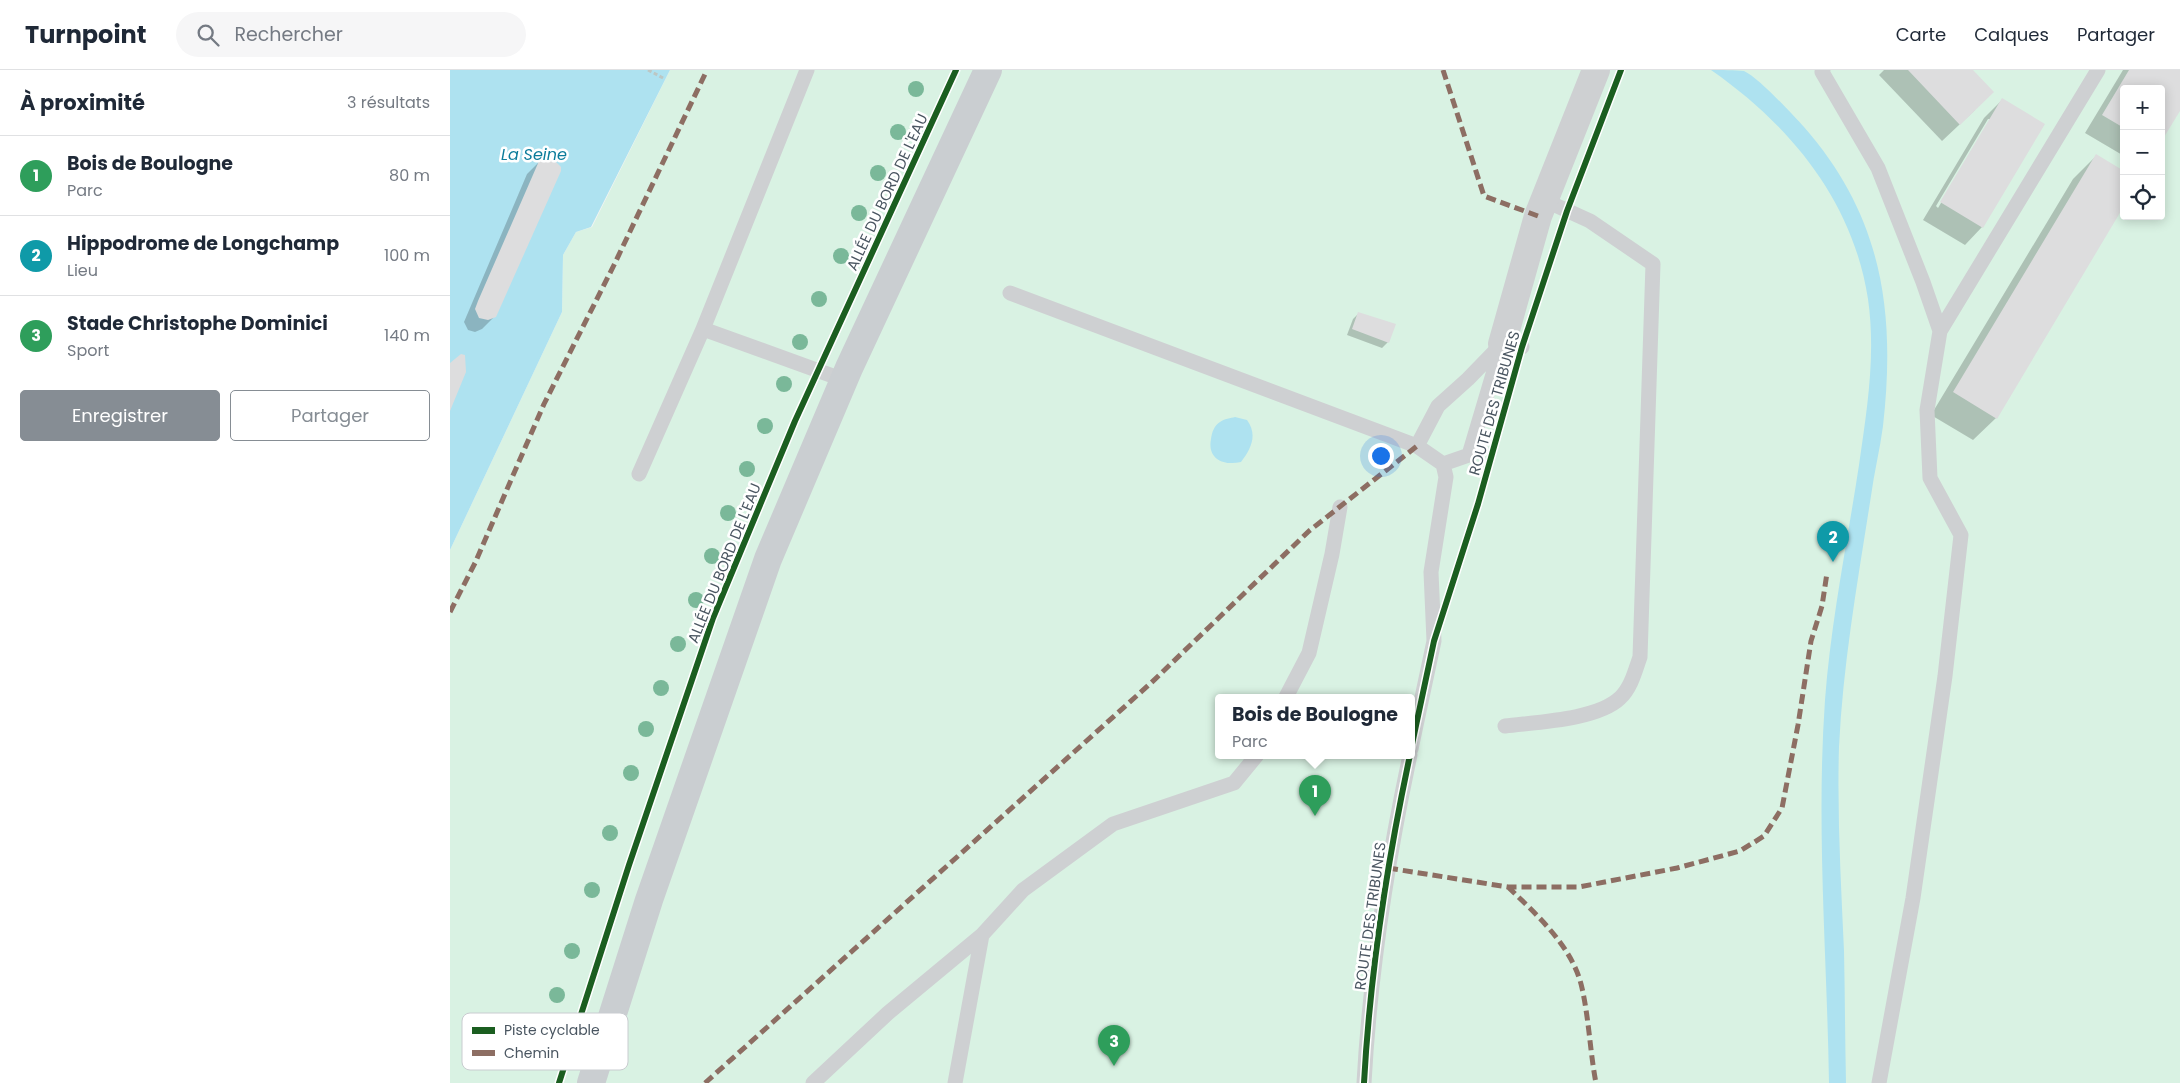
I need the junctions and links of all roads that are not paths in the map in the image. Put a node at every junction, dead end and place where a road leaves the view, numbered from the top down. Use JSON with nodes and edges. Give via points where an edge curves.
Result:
{"nodes":[{"id":1,"x":807,"y":70,"type":"edge"},
{"id":2,"x":988,"y":70,"type":"edge"},
{"id":3,"x":1596,"y":70,"type":"edge"},
{"id":4,"x":2098,"y":70,"type":"edge"},
{"id":5,"x":1822,"y":71,"type":"edge"},
{"id":6,"x":1544,"y":200,"type":"junction"},
{"id":7,"x":1010,"y":292,"type":"dead end"},
{"id":8,"x":703,"y":329,"type":"junction"},
{"id":9,"x":1940,"y":331,"type":"junction"},
{"id":10,"x":1512,"y":345,"type":"junction"},
{"id":11,"x":844,"y":380,"type":"junction"},
{"id":12,"x":1417,"y":446,"type":"junction"},
{"id":13,"x":1443,"y":464,"type":"junction"},
{"id":14,"x":639,"y":474,"type":"dead end"},
{"id":15,"x":1340,"y":507,"type":"dead end"},
{"id":16,"x":1288,"y":694,"type":"edge"},
{"id":17,"x":1505,"y":726,"type":"dead end"},
{"id":18,"x":1415,"y":730,"type":"edge"},
{"id":19,"x":1255,"y":759,"type":"edge"},
{"id":20,"x":1409,"y":759,"type":"edge"},
{"id":21,"x":982,"y":935,"type":"junction"},
{"id":22,"x":613,"y":1013,"type":"edge"},
{"id":23,"x":595,"y":1070,"type":"edge"},
{"id":24,"x":591,"y":1083,"type":"edge"},
{"id":25,"x":813,"y":1083,"type":"edge"},
{"id":26,"x":955,"y":1083,"type":"edge"},
{"id":27,"x":1364,"y":1083,"type":"edge"},
{"id":28,"x":1878,"y":1083,"type":"edge"}],
"edges":[{"from":1,"to":8,"type":"lane"},
{"from":2,"to":11,"type":"main road"},
{"from":3,"to":6,"type":"street","name":"ROUTE DES TRIBUNES"},
{"from":4,"to":9,"type":"lane"},
{"from":5,"to":9,"type":"lane","via":[[1878,168]]},
{"from":6,"to":10,"type":"street","name":"ROUTE DES TRIBUNES"},
{"from":6,"to":17,"type":"lane","via":[[1590,221],[1653,264],[1640,657],[1633,679],[1620,698],[1606,708],[1572,717]]},
{"from":7,"to":12,"type":"lane"},
{"from":8,"to":11,"type":"lane"},
{"from":8,"to":14,"type":"lane"},
{"from":9,"to":28,"type":"lane","via":[[1927,410],[1930,478],[1961,535],[1946,676],[1913,898]]},
{"from":10,"to":12,"type":"lane","name":"ROUTE DES TRIBUNES","via":[[1438,406]]},
{"from":10,"to":13,"type":"lane","name":"ROUTE DES TRIBUNES","via":[[1469,455]]},
{"from":11,"to":22,"type":"main road","via":[[768,558],[648,900]]},
{"from":12,"to":13,"type":"lane"},
{"from":13,"to":18,"type":"lane","name":"ROUTE DES TRIBUNES","via":[[1446,477],[1431,572],[1434,641]]},
{"from":15,"to":16,"type":"lane","via":[[1309,653]]},
{"from":19,"to":21,"type":"lane","via":[[1234,784],[1112,824],[1023,890]]},
{"from":20,"to":27,"type":"lane","name":"ROUTE DES TRIBUNES","via":[[1386,878],[1367,1024]]},
{"from":21,"to":25,"type":"lane","via":[[888,1013]]},
{"from":21,"to":26,"type":"lane"},
{"from":23,"to":24,"type":"main road"}]}
